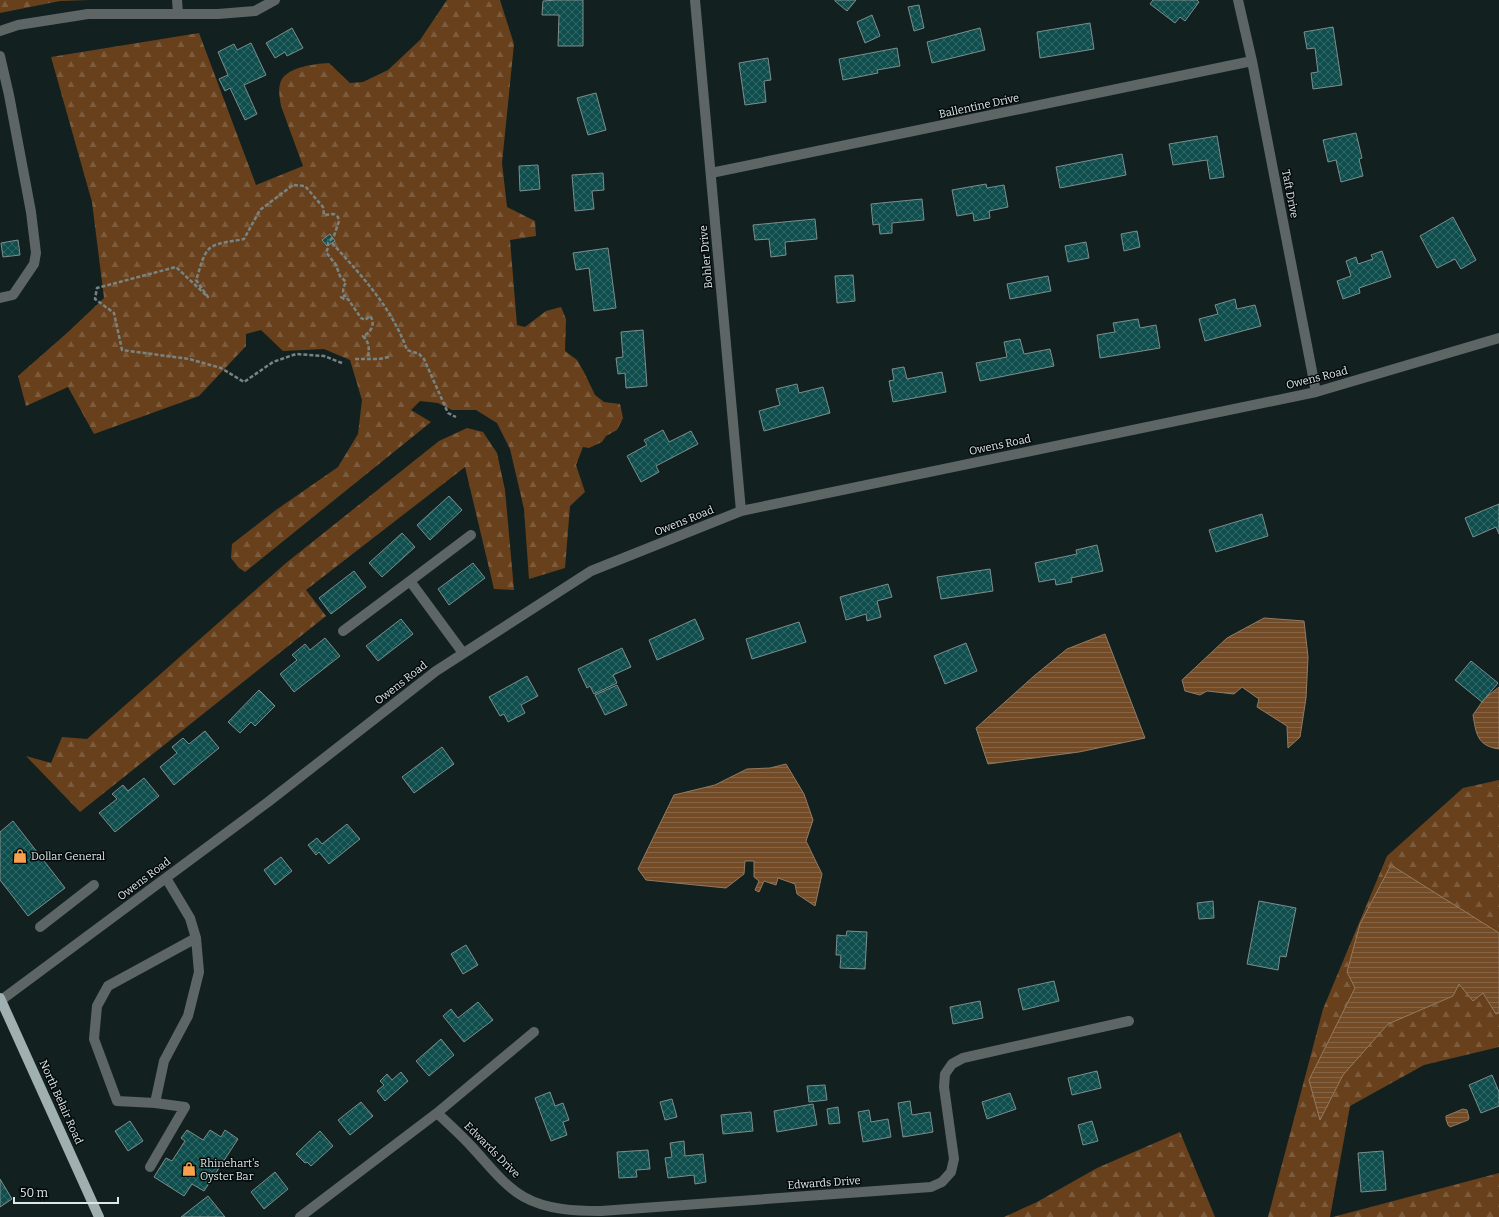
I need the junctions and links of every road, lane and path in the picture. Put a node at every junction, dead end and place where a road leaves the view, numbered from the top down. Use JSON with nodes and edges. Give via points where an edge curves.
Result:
{"nodes":[{"id":1,"x":177,"y":0,"type":"edge"},
{"id":2,"x":274,"y":0,"type":"edge"},
{"id":3,"x":695,"y":0,"type":"edge"},
{"id":4,"x":1238,"y":0,"type":"edge"},
{"id":5,"x":178,"y":14,"type":"junction"},
{"id":6,"x":0,"y":31,"type":"edge"},
{"id":7,"x":0,"y":56,"type":"edge"},
{"id":8,"x":1252,"y":62,"type":"junction"},
{"id":9,"x":4,"y":96,"type":"edge"},
{"id":10,"x":711,"y":173,"type":"junction"},
{"id":11,"x":332,"y":243,"type":"dead end"},
{"id":12,"x":0,"y":298,"type":"edge"},
{"id":13,"x":1499,"y":338,"type":"edge"},
{"id":14,"x":388,"y":357,"type":"dead end"},
{"id":15,"x":354,"y":359,"type":"dead end"},
{"id":16,"x":368,"y":359,"type":"junction"},
{"id":17,"x":342,"y":363,"type":"dead end"},
{"id":18,"x":1316,"y":392,"type":"junction"},
{"id":19,"x":456,"y":417,"type":"dead end"},
{"id":20,"x":741,"y":511,"type":"junction"},
{"id":21,"x":470,"y":535,"type":"dead end"},
{"id":22,"x":410,"y":581,"type":"junction"},
{"id":23,"x":343,"y":631,"type":"dead end"},
{"id":24,"x":463,"y":653,"type":"junction"},
{"id":25,"x":166,"y":878,"type":"junction"},
{"id":26,"x":94,"y":885,"type":"dead end"},
{"id":27,"x":40,"y":927,"type":"dead end"},
{"id":28,"x":196,"y":938,"type":"junction"},
{"id":29,"x":0,"y":1000,"type":"edge"},
{"id":30,"x":1129,"y":1021,"type":"dead end"},
{"id":31,"x":534,"y":1032,"type":"dead end"},
{"id":32,"x":155,"y":1103,"type":"junction"},
{"id":33,"x":437,"y":1113,"type":"junction"},
{"id":34,"x":150,"y":1167,"type":"dead end"},
{"id":35,"x":99,"y":1217,"type":"edge"},
{"id":36,"x":300,"y":1217,"type":"edge"}],
"edges":[{"from":1,"to":5,"type":"street"},
{"from":2,"to":5,"type":"street","via":[[255,11]]},
{"from":3,"to":10,"type":"street","name":"Bohler Drive"},
{"from":4,"to":8,"type":"street","name":"Taft Drive"},
{"from":5,"to":6,"type":"street","via":[[88,14],[18,25]]},
{"from":7,"to":9,"type":"street"},
{"from":8,"to":10,"type":"street","name":"Ballentine Drive"},
{"from":8,"to":18,"type":"street","name":"Taft Drive"},
{"from":9,"to":12,"type":"street","via":[[31,212],[36,252],[34,264],[13,295]]},
{"from":10,"to":20,"type":"street","name":"Bohler Drive"},
{"from":11,"to":19,"type":"path","via":[[380,299],[401,334],[407,350],[419,354],[424,359],[448,413]]},
{"from":13,"to":18,"type":"street","name":"Owens Road"},
{"from":14,"to":16,"type":"path"},
{"from":15,"to":16,"type":"path"},
{"from":16,"to":17,"type":"path","via":[[370,348],[368,340],[363,336],[371,330],[372,318],[361,318],[348,299],[342,297],[345,296],[343,288],[346,282],[326,252],[328,243],[334,236],[338,217],[334,214],[324,215],[323,206],[305,186],[293,185],[260,210],[244,239],[211,248],[204,256],[196,280],[208,297],[176,267],[97,288],[95,299],[114,313],[122,350],[189,359],[221,368],[244,382],[273,362],[296,354],[324,356]]},
{"from":18,"to":20,"type":"street","name":"Owens Road"},
{"from":20,"to":24,"type":"street","name":"Owens Road","via":[[591,571]]},
{"from":21,"to":22,"type":"street"},
{"from":22,"to":23,"type":"street"},
{"from":22,"to":24,"type":"street"},
{"from":24,"to":25,"type":"street","name":"Owens Road"},
{"from":25,"to":28,"type":"street","via":[[190,918]]},
{"from":25,"to":29,"type":"street","name":"Owens Road"},
{"from":26,"to":27,"type":"street"},
{"from":28,"to":32,"type":"street","via":[[199,972],[188,1016],[164,1061]]},
{"from":28,"to":32,"type":"street","via":[[108,986],[97,1006],[94,1039],[117,1101]]},
{"from":29,"to":35,"type":"main road","name":"North Belair Road"},
{"from":30,"to":33,"type":"street","name":"Edwards Drive","via":[[963,1058],[952,1064],[945,1074],[944,1087],[954,1159],[951,1172],[942,1182],[931,1187],[609,1211],[575,1211],[546,1206],[525,1197],[506,1184]]},
{"from":31,"to":33,"type":"street"},
{"from":32,"to":34,"type":"street","via":[[185,1107]]},
{"from":33,"to":36,"type":"street"}]}
